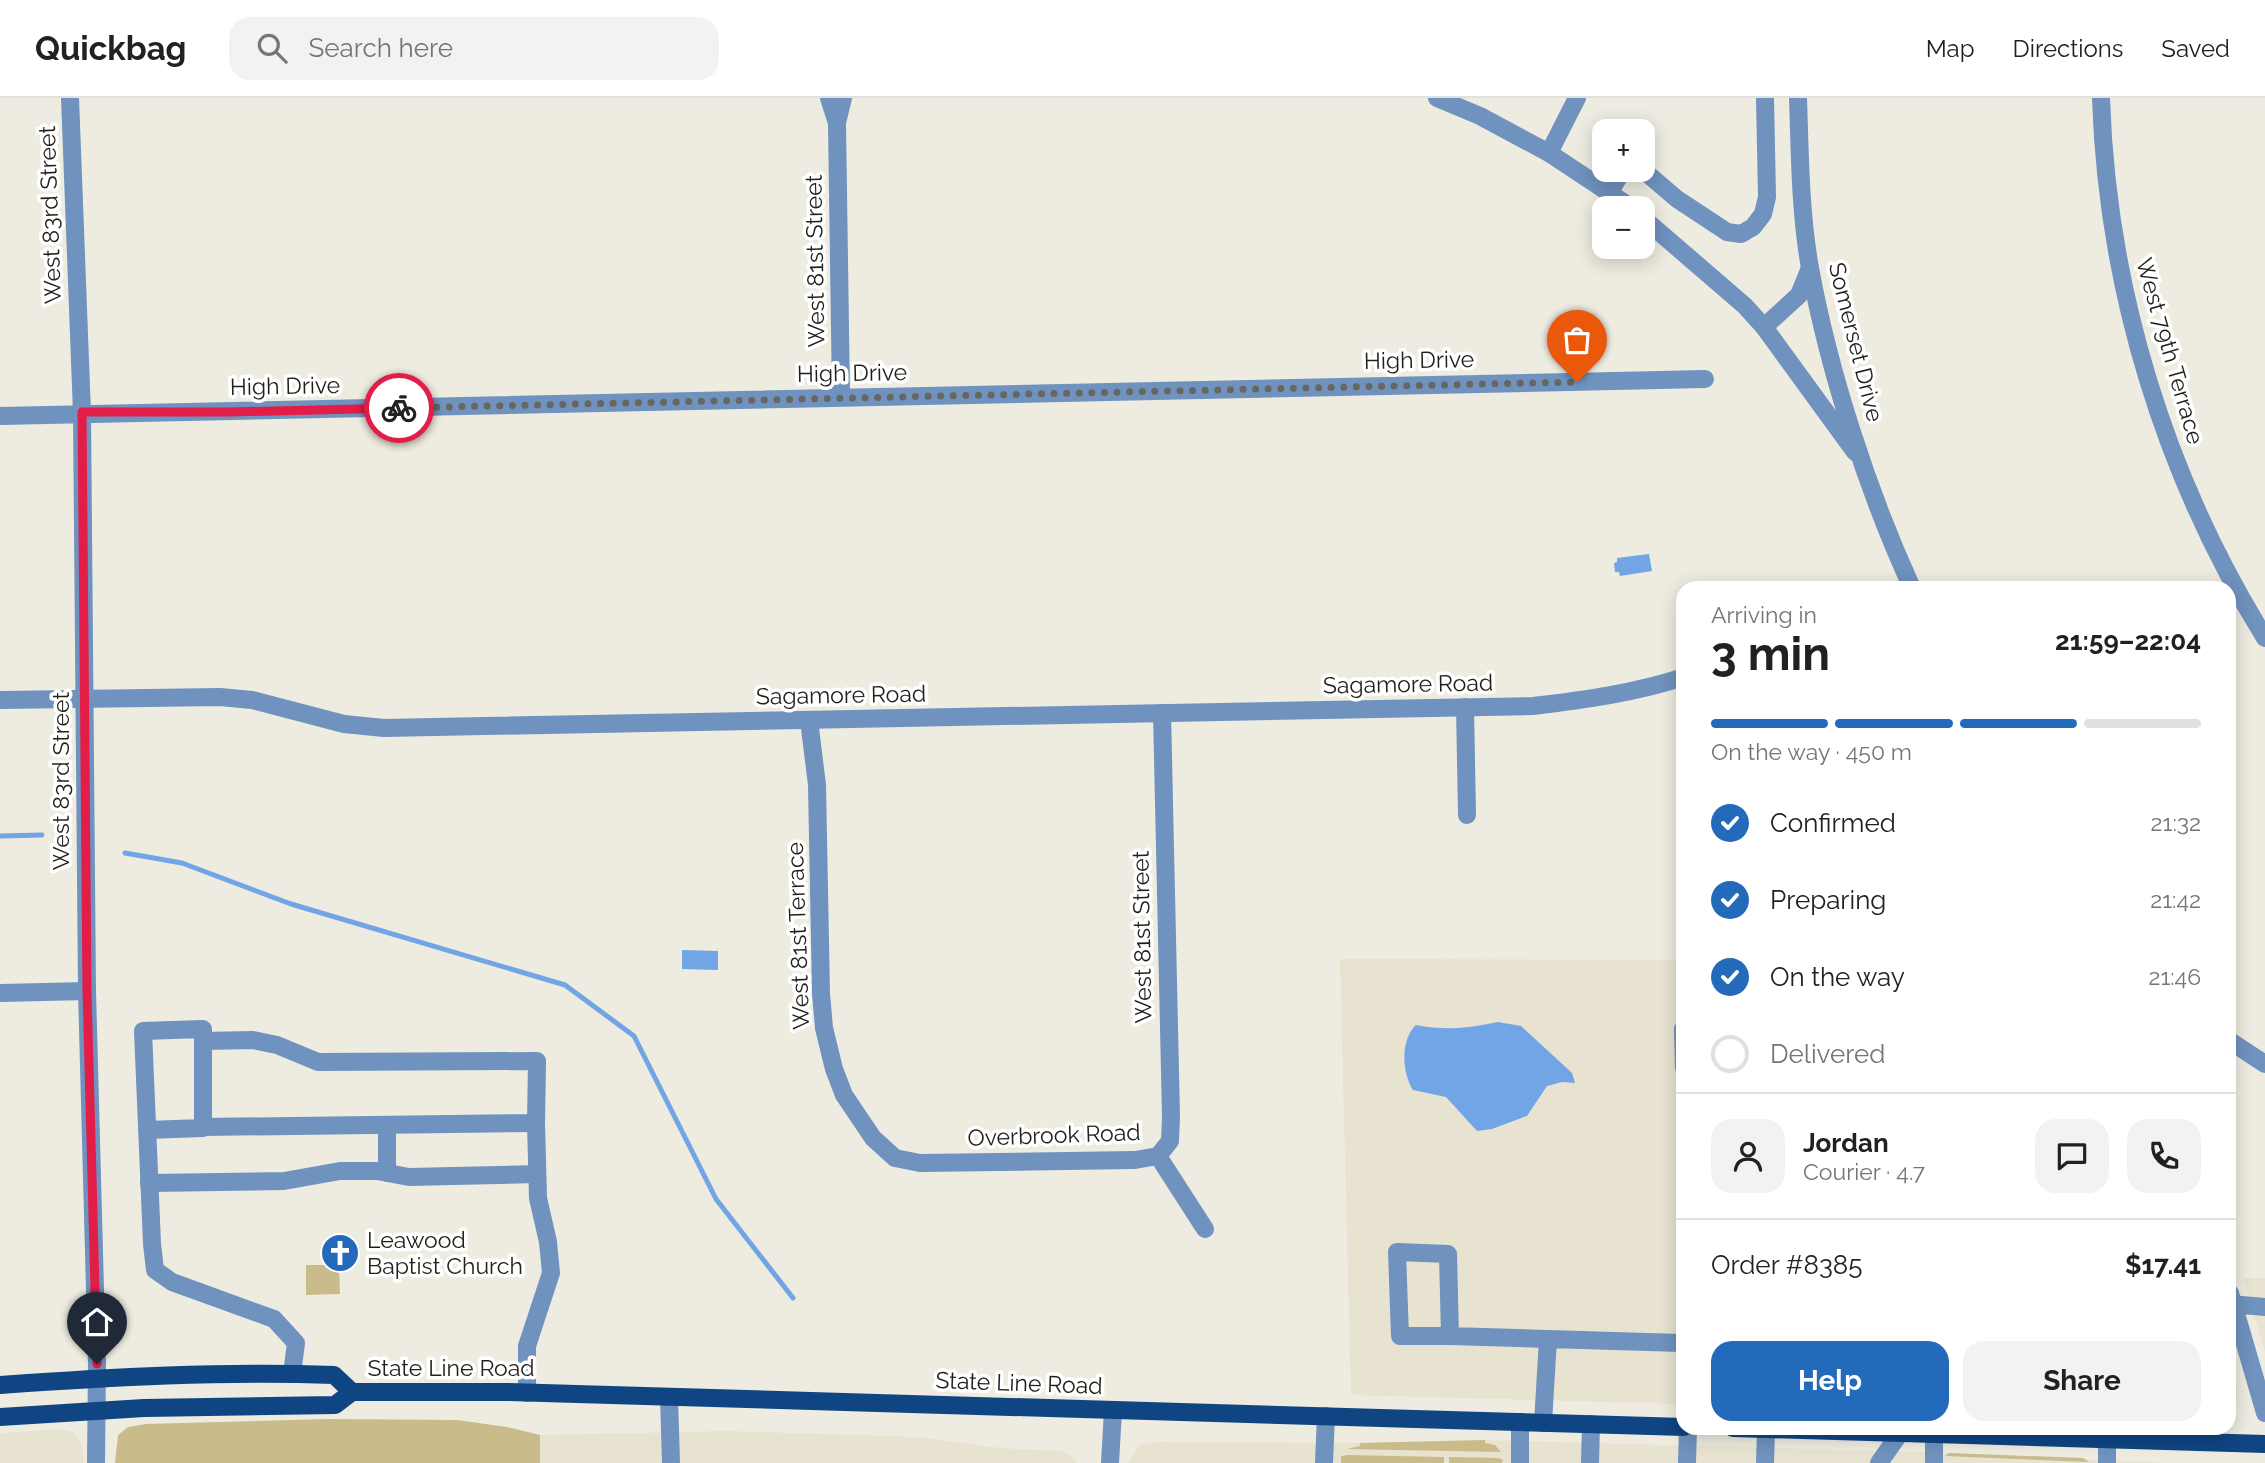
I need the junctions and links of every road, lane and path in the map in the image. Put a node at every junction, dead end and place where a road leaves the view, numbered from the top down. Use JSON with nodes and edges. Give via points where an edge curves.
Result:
{"nodes":[{"id":1,"x":70,"y":98,"type":"edge"},
{"id":2,"x":829,"y":98,"type":"edge"},
{"id":3,"x":843,"y":98,"type":"edge"},
{"id":4,"x":1437,"y":98,"type":"edge"},
{"id":5,"x":1577,"y":98,"type":"edge"},
{"id":6,"x":1765,"y":98,"type":"edge"},
{"id":7,"x":1798,"y":98,"type":"edge"},
{"id":8,"x":2101,"y":98,"type":"edge"},
{"id":9,"x":837,"y":123,"type":"junction"},
{"id":10,"x":1549,"y":153,"type":"junction"},
{"id":11,"x":1655,"y":180,"type":"edge"},
{"id":12,"x":1616,"y":182,"type":"edge"},
{"id":13,"x":1609,"y":193,"type":"junction"},
{"id":14,"x":1614,"y":196,"type":"edge"},
{"id":15,"x":1655,"y":228,"type":"edge"},
{"id":16,"x":1810,"y":268,"type":"junction"},
{"id":17,"x":1764,"y":327,"type":"junction"},
{"id":18,"x":1705,"y":379,"type":"dead end"},
{"id":19,"x":841,"y":397,"type":"junction"},
{"id":20,"x":82,"y":412,"type":"junction"},
{"id":21,"x":0,"y":416,"type":"edge"},
{"id":22,"x":1863,"y":463,"type":"junction"},
{"id":23,"x":1904,"y":581,"type":"edge"},
{"id":24,"x":2231,"y":581,"type":"edge"},
{"id":25,"x":2236,"y":591,"type":"edge"},
{"id":26,"x":2265,"y":638,"type":"edge"},
{"id":27,"x":1676,"y":680,"type":"edge"},
{"id":28,"x":85,"y":698,"type":"junction"},
{"id":29,"x":0,"y":700,"type":"edge"},
{"id":30,"x":1465,"y":707,"type":"junction"},
{"id":31,"x":1161,"y":713,"type":"junction"},
{"id":32,"x":809,"y":720,"type":"junction"},
{"id":33,"x":1467,"y":815,"type":"dead end"},
{"id":34,"x":87,"y":991,"type":"junction"},
{"id":35,"x":0,"y":993,"type":"edge"},
{"id":36,"x":203,"y":1041,"type":"junction"},
{"id":37,"x":2236,"y":1045,"type":"edge"},
{"id":38,"x":2265,"y":1064,"type":"edge"},
{"id":39,"x":536,"y":1123,"type":"junction"},
{"id":40,"x":387,"y":1125,"type":"junction"},
{"id":41,"x":203,"y":1127,"type":"junction"},
{"id":42,"x":147,"y":1130,"type":"junction"},
{"id":43,"x":873,"y":1138,"type":"joint"},
{"id":44,"x":1158,"y":1156,"type":"junction"},
{"id":45,"x":387,"y":1173,"type":"junction"},
{"id":46,"x":537,"y":1174,"type":"junction"},
{"id":47,"x":149,"y":1183,"type":"junction"},
{"id":48,"x":1205,"y":1229,"type":"dead end"},
{"id":49,"x":2236,"y":1302,"type":"edge"},
{"id":50,"x":2265,"y":1307,"type":"edge"},
{"id":51,"x":2236,"y":1316,"type":"edge"},
{"id":52,"x":1450,"y":1336,"type":"junction"},
{"id":53,"x":1548,"y":1339,"type":"junction"},
{"id":54,"x":1676,"y":1343,"type":"edge"},
{"id":55,"x":292,"y":1374,"type":"junction"},
{"id":56,"x":97,"y":1378,"type":"junction"},
{"id":57,"x":0,"y":1385,"type":"edge"},
{"id":58,"x":352,"y":1392,"type":"junction"},
{"id":59,"x":2261,"y":1392,"type":"edge"},
{"id":60,"x":527,"y":1393,"type":"junction"},
{"id":61,"x":670,"y":1397,"type":"junction"},
{"id":62,"x":1112,"y":1410,"type":"junction"},
{"id":63,"x":96,"y":1411,"type":"junction"},
{"id":64,"x":2265,"y":1413,"type":"edge"},
{"id":65,"x":1326,"y":1416,"type":"junction"},
{"id":66,"x":0,"y":1417,"type":"edge"},
{"id":67,"x":1520,"y":1422,"type":"junction"},
{"id":68,"x":1543,"y":1423,"type":"junction"},
{"id":69,"x":1591,"y":1424,"type":"junction"},
{"id":70,"x":1676,"y":1427,"type":"edge"},
{"id":71,"x":1686,"y":1435,"type":"edge"},
{"id":72,"x":1759,"y":1435,"type":"edge"},
{"id":73,"x":1899,"y":1435,"type":"edge"},
{"id":74,"x":1934,"y":1435,"type":"edge"},
{"id":75,"x":2107,"y":1435,"type":"edge"},
{"id":76,"x":2136,"y":1435,"type":"edge"},
{"id":77,"x":2265,"y":1444,"type":"edge"},
{"id":78,"x":96,"y":1463,"type":"edge"},
{"id":79,"x":671,"y":1463,"type":"edge"},
{"id":80,"x":1110,"y":1463,"type":"edge"},
{"id":81,"x":1324,"y":1463,"type":"edge"},
{"id":82,"x":1520,"y":1463,"type":"edge"},
{"id":83,"x":1590,"y":1463,"type":"edge"},
{"id":84,"x":1687,"y":1463,"type":"edge"},
{"id":85,"x":1765,"y":1463,"type":"edge"},
{"id":86,"x":1879,"y":1463,"type":"edge"},
{"id":87,"x":1934,"y":1463,"type":"edge"},
{"id":88,"x":2107,"y":1463,"type":"edge"}],
"edges":[{"from":1,"to":20,"type":"street","name":"West 83rd Street"},
{"from":2,"to":9,"type":"street","name":"West 81st Street"},
{"from":3,"to":9,"type":"street","name":"West 81st Street"},
{"from":4,"to":10,"type":"street"},
{"from":5,"to":10,"type":"street"},
{"from":6,"to":11,"type":"street","via":[[1767,197],[1753,228],[1741,234],[1727,232]]},
{"from":7,"to":16,"type":"street","name":"Somerset Drive"},
{"from":8,"to":24,"type":"street","name":"West 79th Terrace","via":[[2107,184],[2133,324],[2175,459]]},
{"from":9,"to":19,"type":"street","name":"West 81st Street"},
{"from":10,"to":13,"type":"street"},
{"from":12,"to":13,"type":"street"},
{"from":13,"to":14,"type":"street"},
{"from":15,"to":17,"type":"street"},
{"from":16,"to":17,"type":"street","via":[[1799,295]]},
{"from":16,"to":22,"type":"street","name":"Somerset Drive"},
{"from":17,"to":22,"type":"street"},
{"from":18,"to":19,"type":"street","name":"High Drive"},
{"from":19,"to":20,"type":"street","name":"High Drive"},
{"from":20,"to":21,"type":"street","name":"High Drive"},
{"from":20,"to":28,"type":"street","name":"West 83rd Street"},
{"from":22,"to":23,"type":"street","name":"Somerset Drive"},
{"from":25,"to":26,"type":"street","name":"West 79th Terrace"},
{"from":27,"to":30,"type":"street","name":"Sagamore Road","via":[[1601,698]]},
{"from":28,"to":29,"type":"street","name":"Sagamore Road"},
{"from":28,"to":32,"type":"street","name":"Sagamore Road","via":[[252,700],[344,724],[384,728]]},
{"from":28,"to":34,"type":"street","name":"West 83rd Street"},
{"from":30,"to":31,"type":"street","name":"Sagamore Road"},
{"from":30,"to":33,"type":"street"},
{"from":31,"to":32,"type":"street","name":"Sagamore Road"},
{"from":31,"to":44,"type":"street","name":"West 81st Street","via":[[1171,1117],[1170,1141]]},
{"from":32,"to":43,"type":"street","name":"West 81st Terrace","via":[[817,785],[824,1028],[844,1095]]},
{"from":34,"to":35,"type":"street"},
{"from":34,"to":56,"type":"street","name":"West 83rd Street"},
{"from":36,"to":39,"type":"street","via":[[253,1040],[318,1062],[537,1061]]},
{"from":36,"to":41,"type":"street"},
{"from":36,"to":42,"type":"street","via":[[203,1029],[143,1031]]},
{"from":37,"to":38,"type":"street"},
{"from":39,"to":40,"type":"street"},
{"from":39,"to":46,"type":"street"},
{"from":40,"to":41,"type":"street"},
{"from":40,"to":45,"type":"street"},
{"from":41,"to":42,"type":"street"},
{"from":42,"to":47,"type":"street"},
{"from":43,"to":44,"type":"street","name":"Overbrook Road","via":[[895,1158],[920,1163]]},
{"from":44,"to":48,"type":"street","name":"Overbrook Road"},
{"from":45,"to":46,"type":"street","via":[[409,1177]]},
{"from":45,"to":47,"type":"street","via":[[340,1171],[284,1181]]},
{"from":46,"to":60,"type":"street","via":[[551,1273],[527,1346]]},
{"from":47,"to":55,"type":"street","via":[[155,1270],[172,1282],[274,1319],[296,1343]]},
{"from":49,"to":50,"type":"street"},
{"from":51,"to":59,"type":"street"},
{"from":52,"to":52,"type":"street","via":[[1448,1254],[1397,1252],[1400,1336]]},
{"from":52,"to":53,"type":"street"},
{"from":53,"to":54,"type":"street"},
{"from":53,"to":68,"type":"street"},
{"from":55,"to":56,"type":"main road","name":"State Line Road"},
{"from":55,"to":58,"type":"main road","name":"State Line Road","via":[[334,1375]]},
{"from":56,"to":57,"type":"main road","name":"State Line Road"},
{"from":56,"to":63,"type":"street","name":"West 83rd Street"},
{"from":58,"to":60,"type":"main road","name":"State Line Road"},
{"from":58,"to":63,"type":"main road","name":"State Line Road","via":[[335,1405]]},
{"from":59,"to":64,"type":"street"},
{"from":60,"to":61,"type":"main road","name":"State Line Road"},
{"from":61,"to":62,"type":"main road","name":"State Line Road"},
{"from":61,"to":79,"type":"street"},
{"from":62,"to":65,"type":"main road","name":"State Line Road"},
{"from":62,"to":80,"type":"street"},
{"from":63,"to":66,"type":"main road","name":"State Line Road"},
{"from":63,"to":78,"type":"street","name":"West 83rd Street"},
{"from":65,"to":67,"type":"main road","name":"State Line Road"},
{"from":65,"to":81,"type":"street"},
{"from":67,"to":68,"type":"main road","name":"State Line Road"},
{"from":67,"to":82,"type":"street"},
{"from":68,"to":69,"type":"main road","name":"State Line Road"},
{"from":69,"to":70,"type":"main road","name":"State Line Road"},
{"from":69,"to":83,"type":"street"},
{"from":71,"to":84,"type":"street"},
{"from":72,"to":85,"type":"street"},
{"from":73,"to":86,"type":"street"},
{"from":74,"to":87,"type":"street"},
{"from":75,"to":88,"type":"street"},
{"from":76,"to":77,"type":"main road"}]}
